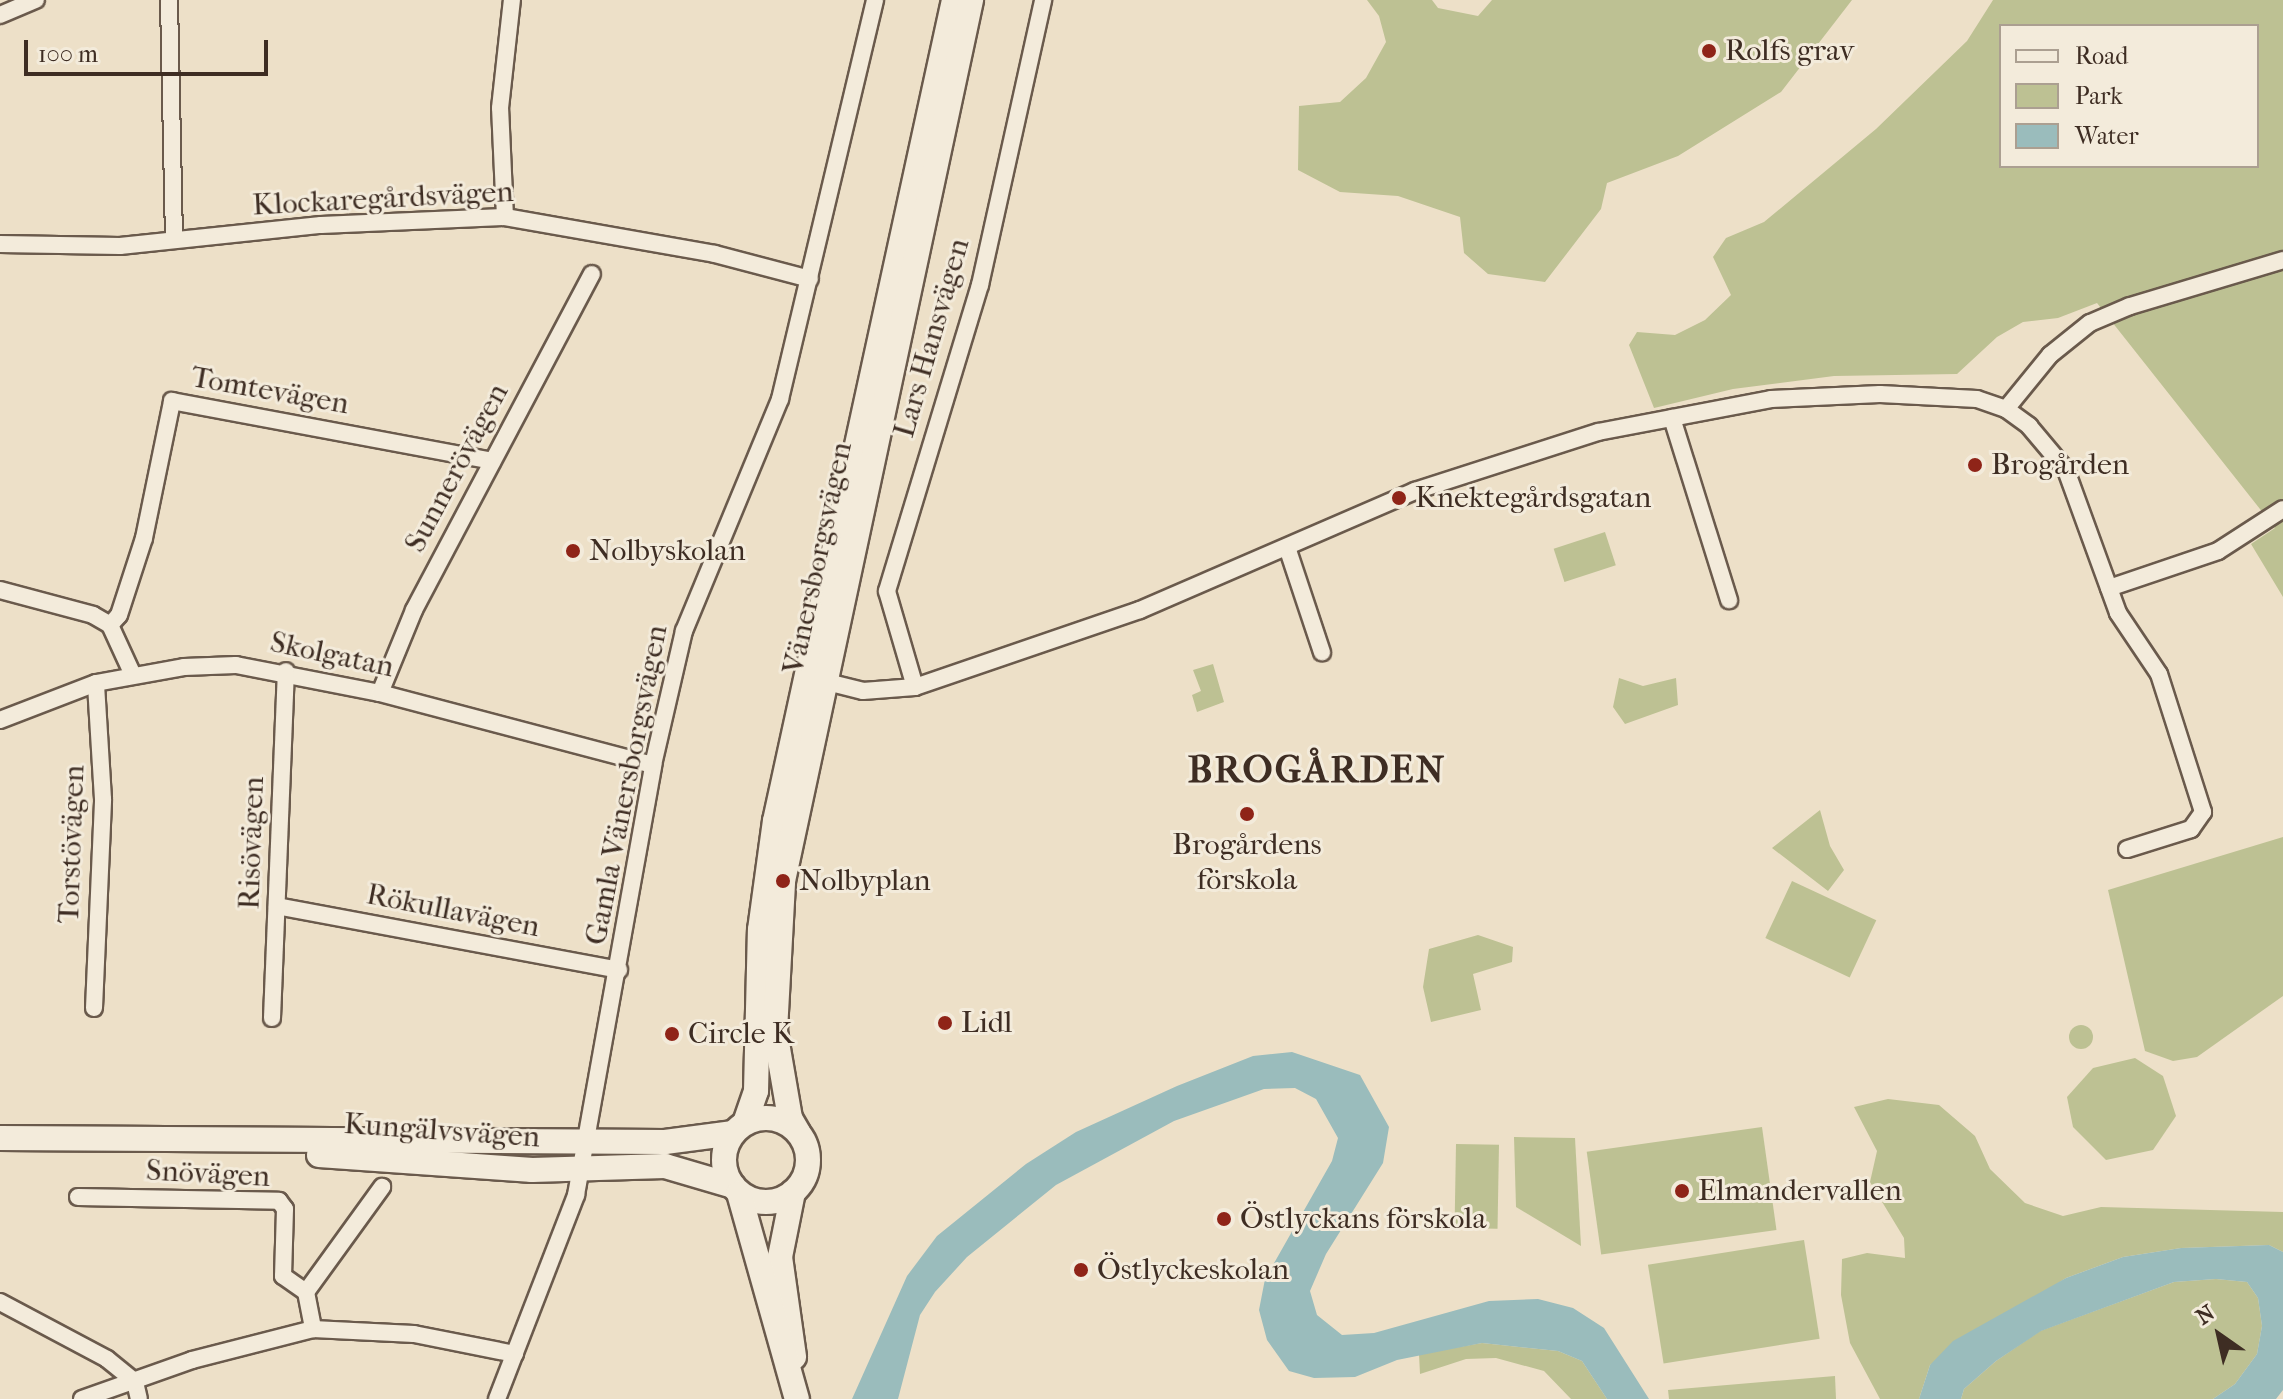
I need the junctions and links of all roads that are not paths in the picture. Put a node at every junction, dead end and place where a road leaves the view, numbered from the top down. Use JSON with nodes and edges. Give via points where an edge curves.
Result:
{"nodes":[{"id":1,"x":36,"y":0,"type":"edge"},
{"id":2,"x":169,"y":0,"type":"edge"},
{"id":3,"x":512,"y":0,"type":"edge"},
{"id":4,"x":875,"y":0,"type":"edge"},
{"id":5,"x":954,"y":0,"type":"edge"},
{"id":6,"x":971,"y":0,"type":"edge"},
{"id":7,"x":1043,"y":0,"type":"edge"},
{"id":8,"x":0,"y":15,"type":"edge"},
{"id":9,"x":505,"y":217,"type":"junction"},
{"id":10,"x":174,"y":239,"type":"junction"},
{"id":11,"x":0,"y":244,"type":"edge"},
{"id":12,"x":2283,"y":260,"type":"edge"},
{"id":13,"x":592,"y":274,"type":"dead end"},
{"id":14,"x":810,"y":279,"type":"junction"},
{"id":15,"x":2006,"y":409,"type":"junction"},
{"id":16,"x":1672,"y":418,"type":"junction"},
{"id":17,"x":492,"y":461,"type":"junction"},
{"id":18,"x":2283,"y":509,"type":"edge"},
{"id":19,"x":1287,"y":547,"type":"junction"},
{"id":20,"x":2109,"y":588,"type":"junction"},
{"id":21,"x":0,"y":590,"type":"edge"},
{"id":22,"x":1729,"y":600,"type":"dead end"},
{"id":23,"x":110,"y":625,"type":"junction"},
{"id":24,"x":1322,"y":652,"type":"dead end"},
{"id":25,"x":286,"y":671,"type":"junction"},
{"id":26,"x":133,"y":675,"type":"junction"},
{"id":27,"x":815,"y":679,"type":"junction"},
{"id":28,"x":96,"y":683,"type":"junction"},
{"id":29,"x":915,"y":687,"type":"junction"},
{"id":30,"x":380,"y":693,"type":"junction"},
{"id":31,"x":0,"y":720,"type":"edge"},
{"id":32,"x":653,"y":765,"type":"junction"},
{"id":33,"x":2127,"y":849,"type":"dead end"},
{"id":34,"x":277,"y":906,"type":"junction"},
{"id":35,"x":619,"y":970,"type":"junction"},
{"id":36,"x":94,"y":1008,"type":"dead end"},
{"id":37,"x":272,"y":1018,"type":"dead end"},
{"id":38,"x":739,"y":1128,"type":"junction"},
{"id":39,"x":798,"y":1132,"type":"junction"},
{"id":40,"x":0,"y":1138,"type":"edge"},
{"id":41,"x":587,"y":1139,"type":"junction"},
{"id":42,"x":145,"y":1142,"type":"junction"},
{"id":43,"x":582,"y":1169,"type":"junction"},
{"id":44,"x":382,"y":1187,"type":"dead end"},
{"id":45,"x":736,"y":1189,"type":"junction"},
{"id":46,"x":793,"y":1192,"type":"junction"},
{"id":47,"x":78,"y":1197,"type":"dead end"},
{"id":48,"x":306,"y":1292,"type":"junction"},
{"id":49,"x":0,"y":1302,"type":"edge"},
{"id":50,"x":313,"y":1329,"type":"junction"},
{"id":51,"x":515,"y":1354,"type":"junction"},
{"id":52,"x":135,"y":1382,"type":"junction"},
{"id":53,"x":82,"y":1399,"type":"edge"},
{"id":54,"x":139,"y":1399,"type":"edge"},
{"id":55,"x":497,"y":1399,"type":"edge"},
{"id":56,"x":798,"y":1399,"type":"edge"}],
"edges":[{"from":1,"to":8,"type":"street"},
{"from":2,"to":10,"type":"street"},
{"from":3,"to":9,"type":"street","via":[[500,108]]},
{"from":4,"to":14,"type":"street","name":"Gamla Vänersborgsvägen"},
{"from":5,"to":27,"type":"main road","name":"Vänersborgsvägen"},
{"from":6,"to":27,"type":"main road","name":"Vänersborgsvägen"},
{"from":7,"to":29,"type":"street","name":"Lars Hansvägen","via":[[980,285],[887,591]]},
{"from":9,"to":10,"type":"street","name":"Klockaregårdsvägen","via":[[321,225]]},
{"from":9,"to":14,"type":"street","name":"Klockaregårdsvägen","via":[[715,254]]},
{"from":10,"to":11,"type":"street","name":"Klockaregårdsvägen","via":[[120,246]]},
{"from":12,"to":15,"type":"street","via":[[2090,323],[2050,355]]},
{"from":13,"to":17,"type":"street","name":"Sunnerövägen"},
{"from":14,"to":32,"type":"street","name":"Gamla Vänersborgsvägen","via":[[764,447],[684,631]]},
{"from":15,"to":16,"type":"street","via":[[1945,395],[1880,394],[1771,399]]},
{"from":15,"to":20,"type":"street","via":[[2029,426],[2066,470]]},
{"from":16,"to":19,"type":"street","via":[[1513,457],[1407,494]]},
{"from":16,"to":22,"type":"street"},
{"from":17,"to":23,"type":"street","name":"Tomtevägen","via":[[172,401],[144,538]]},
{"from":17,"to":30,"type":"street","name":"Sunnerövägen","via":[[414,610]]},
{"from":18,"to":20,"type":"street","via":[[2218,551]]},
{"from":19,"to":24,"type":"street"},
{"from":19,"to":29,"type":"street","via":[[1140,610]]},
{"from":20,"to":33,"type":"street","via":[[2128,633],[2159,674],[2203,812],[2191,829]]},
{"from":21,"to":23,"type":"street","via":[[93,615]]},
{"from":23,"to":26,"type":"street"},
{"from":25,"to":26,"type":"street","name":"Skolgatan","via":[[236,665]]},
{"from":25,"to":30,"type":"street","name":"Skolgatan"},
{"from":25,"to":34,"type":"street","name":"Risövägen"},
{"from":26,"to":28,"type":"street","name":"Skolgatan"},
{"from":27,"to":29,"type":"street","via":[[863,691]]},
{"from":27,"to":38,"type":"main road","name":"Vänersborgsvägen","via":[[765,876],[756,1091]]},
{"from":27,"to":39,"type":"main road","name":"Vänersborgsvägen","via":[[777,947],[775,1031],[790,1118]]},
{"from":28,"to":31,"type":"street","name":"Skolgatan"},
{"from":28,"to":36,"type":"street","name":"Torstövägen","via":[[103,739]]},
{"from":30,"to":32,"type":"street","name":"Skolgatan"},
{"from":32,"to":35,"type":"street","name":"Gamla Vänersborgsvägen"},
{"from":34,"to":35,"type":"street","name":"Rökullavägen"},
{"from":34,"to":37,"type":"street","name":"Risövägen"},
{"from":35,"to":41,"type":"street","name":"Gamla Vänersborgsvägen"},
{"from":38,"to":39,"type":"main road","via":[[773,1118]]},
{"from":38,"to":41,"type":"main road","name":"Kungälvsvägen","via":[[665,1142]]},
{"from":38,"to":45,"type":"main road","via":[[724,1165]]},
{"from":39,"to":46,"type":"main road","via":[[808,1161]]},
{"from":40,"to":42,"type":"main road","name":"Kungälvsvägen"},
{"from":41,"to":42,"type":"main road","name":"Kungälvsvägen"},
{"from":41,"to":43,"type":"street","name":"Gamla Vänersborgsvägen"},
{"from":42,"to":43,"type":"main road","name":"Kungälvsvägen"},
{"from":43,"to":45,"type":"main road","name":"Kungälvsvägen","via":[[665,1166]]},
{"from":43,"to":51,"type":"street","name":"Gamla Vänersborgsvägen"},
{"from":44,"to":48,"type":"street"},
{"from":45,"to":46,"type":"main road","via":[[766,1202]]},
{"from":45,"to":56,"type":"main road"},
{"from":46,"to":56,"type":"main road","via":[[780,1257]]},
{"from":47,"to":48,"type":"street","name":"Snövägen","via":[[279,1201],[285,1209],[283,1276]]},
{"from":48,"to":50,"type":"street","name":"Snövägen"},
{"from":49,"to":52,"type":"street","via":[[107,1359]]},
{"from":50,"to":51,"type":"street","via":[[414,1334]]},
{"from":50,"to":52,"type":"street","via":[[192,1360]]},
{"from":51,"to":55,"type":"street","name":"Gamla Vänersborgsvägen"},
{"from":52,"to":53,"type":"street"},
{"from":52,"to":54,"type":"street"}]}
